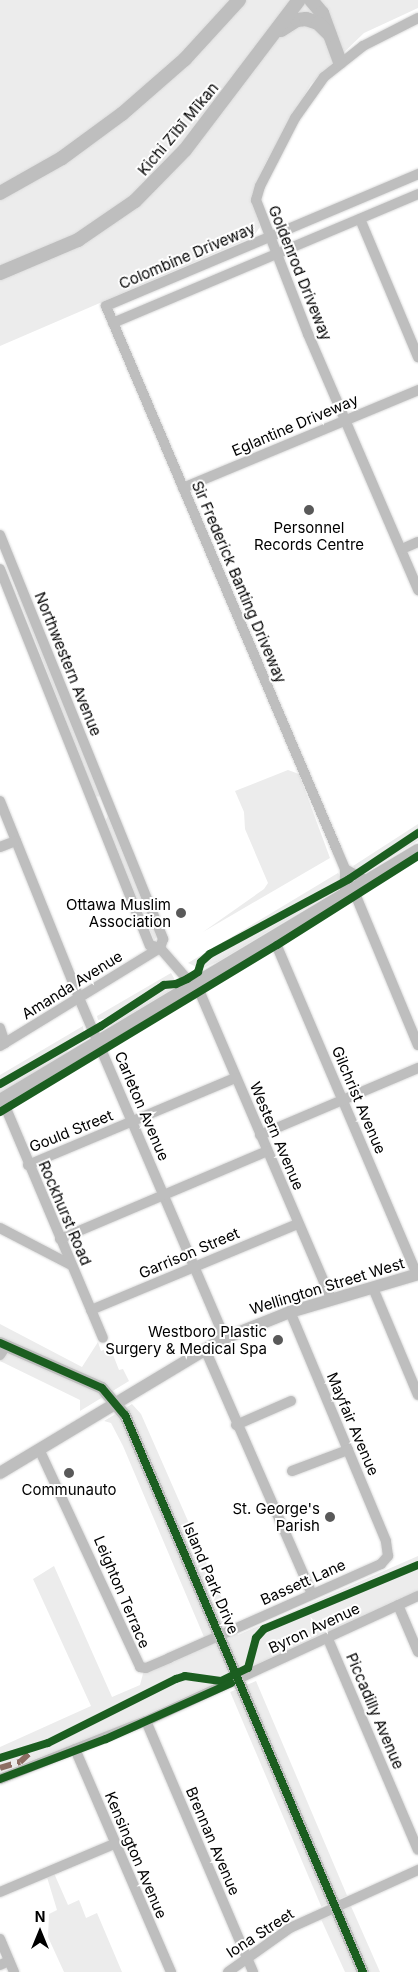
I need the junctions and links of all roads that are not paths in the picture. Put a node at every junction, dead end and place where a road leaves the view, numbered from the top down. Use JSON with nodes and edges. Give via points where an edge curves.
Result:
{"nodes":[{"id":1,"x":239,"y":0,"type":"edge"},
{"id":2,"x":300,"y":0,"type":"edge"},
{"id":3,"x":311,"y":0,"type":"edge"},
{"id":4,"x":418,"y":18,"type":"edge"},
{"id":5,"x":330,"y":35,"type":"junction"},
{"id":6,"x":273,"y":36,"type":"junction"},
{"id":7,"x":340,"y":62,"type":"junction"},
{"id":8,"x":418,"y":174,"type":"edge"},
{"id":9,"x":0,"y":193,"type":"edge"},
{"id":10,"x":418,"y":194,"type":"edge"},
{"id":11,"x":360,"y":219,"type":"junction"},
{"id":12,"x":269,"y":237,"type":"junction"},
{"id":13,"x":276,"y":254,"type":"junction"},
{"id":14,"x":0,"y":273,"type":"edge"},
{"id":15,"x":106,"y":306,"type":"joint"},
{"id":16,"x":113,"y":323,"type":"junction"},
{"id":17,"x":418,"y":356,"type":"edge"},
{"id":18,"x":418,"y":390,"type":"edge"},
{"id":19,"x":345,"y":421,"type":"junction"},
{"id":20,"x":183,"y":488,"type":"junction"},
{"id":21,"x":0,"y":535,"type":"edge"},
{"id":22,"x":418,"y":542,"type":"edge"},
{"id":23,"x":402,"y":549,"type":"junction"},
{"id":24,"x":0,"y":570,"type":"edge"},
{"id":25,"x":18,"y":581,"type":"junction"},
{"id":26,"x":3,"y":587,"type":"edge"},
{"id":27,"x":418,"y":590,"type":"edge"},
{"id":28,"x":0,"y":801,"type":"edge"},
{"id":29,"x":108,"y":805,"type":"junction"},
{"id":30,"x":97,"y":810,"type":"junction"},
{"id":31,"x":16,"y":841,"type":"junction"},
{"id":32,"x":0,"y":848,"type":"edge"},
{"id":33,"x":418,"y":850,"type":"edge"},
{"id":34,"x":345,"y":869,"type":"junction"},
{"id":35,"x":366,"y":881,"type":"junction"},
{"id":36,"x":349,"y":891,"type":"junction"},
{"id":37,"x":273,"y":937,"type":"junction"},
{"id":38,"x":163,"y":952,"type":"junction"},
{"id":39,"x":194,"y":986,"type":"junction"},
{"id":40,"x":81,"y":1002,"type":"junction"},
{"id":41,"x":0,"y":1028,"type":"edge"},
{"id":42,"x":98,"y":1041,"type":"junction"},
{"id":43,"x":3,"y":1045,"type":"edge"},
{"id":44,"x":418,"y":1045,"type":"edge"},
{"id":45,"x":418,"y":1068,"type":"edge"},
{"id":46,"x":235,"y":1078,"type":"junction"},
{"id":47,"x":1,"y":1099,"type":"edge"},
{"id":48,"x":343,"y":1100,"type":"junction"},
{"id":49,"x":132,"y":1122,"type":"junction"},
{"id":50,"x":260,"y":1135,"type":"junction"},
{"id":51,"x":267,"y":1150,"type":"junction"},
{"id":52,"x":28,"y":1165,"type":"junction"},
{"id":53,"x":163,"y":1194,"type":"junction"},
{"id":54,"x":298,"y":1224,"type":"junction"},
{"id":55,"x":0,"y":1228,"type":"edge"},
{"id":56,"x":60,"y":1239,"type":"junction"},
{"id":57,"x":71,"y":1265,"type":"junction"},
{"id":58,"x":194,"y":1268,"type":"junction"},
{"id":59,"x":417,"y":1274,"type":"edge"},
{"id":60,"x":373,"y":1288,"type":"junction"},
{"id":61,"x":331,"y":1299,"type":"junction"},
{"id":62,"x":91,"y":1310,"type":"junction"},
{"id":63,"x":290,"y":1312,"type":"junction"},
{"id":64,"x":103,"y":1338,"type":"dead end"},
{"id":65,"x":225,"y":1338,"type":"junction"},
{"id":66,"x":2,"y":1348,"type":"edge"},
{"id":67,"x":204,"y":1349,"type":"junction"},
{"id":68,"x":418,"y":1395,"type":"edge"},
{"id":69,"x":291,"y":1401,"type":"dead end"},
{"id":70,"x":112,"y":1403,"type":"junction"},
{"id":71,"x":236,"y":1425,"type":"junction"},
{"id":72,"x":39,"y":1449,"type":"junction"},
{"id":73,"x":348,"y":1450,"type":"junction"},
{"id":74,"x":292,"y":1471,"type":"dead end"},
{"id":75,"x":0,"y":1473,"type":"edge"},
{"id":76,"x":388,"y":1548,"type":"joint"},
{"id":77,"x":312,"y":1594,"type":"junction"},
{"id":78,"x":418,"y":1596,"type":"edge"},
{"id":79,"x":398,"y":1605,"type":"junction"},
{"id":80,"x":220,"y":1635,"type":"junction"},
{"id":81,"x":328,"y":1639,"type":"junction"},
{"id":82,"x":418,"y":1652,"type":"edge"},
{"id":83,"x":239,"y":1679,"type":"junction"},
{"id":84,"x":146,"y":1721,"type":"junction"},
{"id":85,"x":76,"y":1749,"type":"junction"},
{"id":86,"x":0,"y":1779,"type":"edge"},
{"id":87,"x":114,"y":1844,"type":"junction"},
{"id":88,"x":418,"y":1850,"type":"edge"},
{"id":89,"x":418,"y":1870,"type":"edge"},
{"id":90,"x":0,"y":1892,"type":"edge"},
{"id":91,"x":336,"y":1907,"type":"junction"},
{"id":92,"x":0,"y":1939,"type":"edge"},
{"id":93,"x":247,"y":1957,"type":"junction"},
{"id":94,"x":5,"y":1963,"type":"edge"},
{"id":95,"x":14,"y":1972,"type":"edge"},
{"id":96,"x":171,"y":1972,"type":"edge"},
{"id":97,"x":228,"y":1972,"type":"edge"},
{"id":98,"x":253,"y":1972,"type":"edge"},
{"id":99,"x":363,"y":1972,"type":"edge"}],
"edges":[{"from":1,"to":9,"type":"highway","via":[[185,59],[122,114],[62,158]]},
{"from":2,"to":6,"type":"highway","name":"Kichi Zībī Mīkan"},
{"from":3,"to":5,"type":"highway","via":[[322,13]]},
{"from":4,"to":7,"type":"street","name":"Goldenrod Driveway","via":[[363,46]]},
{"from":5,"to":6,"type":"highway","via":[[318,24],[302,19]]},
{"from":5,"to":7,"type":"highway"},
{"from":6,"to":14,"type":"highway","name":"Kichi Zībī Mīkan","via":[[184,150],[135,201],[78,240]]},
{"from":7,"to":12,"type":"street","name":"Goldenrod Driveway","via":[[306,101],[258,190],[257,205]]},
{"from":8,"to":12,"type":"street","name":"Colombine Driveway"},
{"from":10,"to":11,"type":"street"},
{"from":11,"to":13,"type":"street"},
{"from":11,"to":17,"type":"street"},
{"from":12,"to":13,"type":"street","name":"Goldenrod Driveway"},
{"from":12,"to":15,"type":"street","name":"Colombine Driveway"},
{"from":13,"to":16,"type":"street"},
{"from":13,"to":19,"type":"street","name":"Goldenrod Driveway"},
{"from":15,"to":16,"type":"street","name":"Sir Frederick Banting Driveway"},
{"from":16,"to":20,"type":"street","name":"Sir Frederick Banting Driveway"},
{"from":18,"to":19,"type":"street","name":"Eglantine Driveway"},
{"from":19,"to":20,"type":"street","name":"Eglantine Driveway"},
{"from":19,"to":23,"type":"street","name":"Goldenrod Driveway"},
{"from":20,"to":34,"type":"street","name":"Sir Frederick Banting Driveway"},
{"from":21,"to":25,"type":"street","name":"Northwestern Avenue"},
{"from":22,"to":23,"type":"street"},
{"from":23,"to":27,"type":"street","name":"Goldenrod Driveway"},
{"from":24,"to":26,"type":"street","name":"Northwestern Avenue"},
{"from":25,"to":26,"type":"street"},
{"from":25,"to":29,"type":"street","name":"Northwestern Avenue"},
{"from":26,"to":30,"type":"street","name":"Northwestern Avenue"},
{"from":28,"to":31,"type":"street","name":"Carleton Avenue"},
{"from":29,"to":30,"type":"street"},
{"from":29,"to":38,"type":"street","name":"Northwestern Avenue","via":[[162,939]]},
{"from":30,"to":38,"type":"street","name":"Northwestern Avenue","via":[[150,944]]},
{"from":31,"to":32,"type":"street"},
{"from":31,"to":40,"type":"street","name":"Carleton Avenue"},
{"from":33,"to":35,"type":"main road"},
{"from":34,"to":35,"type":"street"},
{"from":34,"to":36,"type":"street","name":"Sir Frederick Banting Driveway"},
{"from":35,"to":36,"type":"main road"},
{"from":36,"to":37,"type":"main road"},
{"from":36,"to":44,"type":"street"},
{"from":37,"to":39,"type":"main road"},
{"from":37,"to":48,"type":"street","name":"Gilchrist Avenue"},
{"from":38,"to":39,"type":"street","name":"Northwestern Avenue"},
{"from":38,"to":40,"type":"street","name":"Amanda Avenue"},
{"from":39,"to":42,"type":"main road"},
{"from":39,"to":46,"type":"street","name":"Western Avenue"},
{"from":40,"to":42,"type":"street","name":"Carleton Avenue"},
{"from":40,"to":43,"type":"street","name":"Amanda Avenue"},
{"from":41,"to":43,"type":"street"},
{"from":42,"to":47,"type":"main road"},
{"from":42,"to":49,"type":"street","name":"Carleton Avenue"},
{"from":45,"to":48,"type":"street"},
{"from":46,"to":49,"type":"street","name":"Gould Street"},
{"from":46,"to":50,"type":"street","name":"Western Avenue"},
{"from":47,"to":52,"type":"street","name":"Rockhurst Road"},
{"from":48,"to":50,"type":"street"},
{"from":48,"to":59,"type":"street","name":"Gilchrist Avenue"},
{"from":49,"to":52,"type":"street","name":"Gould Street"},
{"from":49,"to":53,"type":"street","name":"Carleton Avenue"},
{"from":50,"to":51,"type":"street","name":"Western Avenue"},
{"from":51,"to":53,"type":"street"},
{"from":51,"to":54,"type":"street","name":"Western Avenue"},
{"from":52,"to":56,"type":"street","name":"Rockhurst Road"},
{"from":53,"to":56,"type":"street"},
{"from":53,"to":58,"type":"street","name":"Carleton Avenue"},
{"from":54,"to":58,"type":"street","name":"Garrison Street"},
{"from":54,"to":61,"type":"street","name":"Western Avenue"},
{"from":55,"to":57,"type":"street"},
{"from":56,"to":57,"type":"street","name":"Rockhurst Road"},
{"from":57,"to":62,"type":"street","name":"Rockhurst Road"},
{"from":58,"to":62,"type":"street","name":"Garrison Street"},
{"from":58,"to":65,"type":"street","name":"Carleton Avenue"},
{"from":59,"to":60,"type":"main road","name":"Wellington Street West"},
{"from":60,"to":61,"type":"main road","name":"Wellington Street West"},
{"from":60,"to":68,"type":"street"},
{"from":61,"to":63,"type":"main road","name":"Wellington Street West"},
{"from":62,"to":64,"type":"street","name":"Rockhurst Road"},
{"from":63,"to":65,"type":"main road","name":"Wellington Street West"},
{"from":63,"to":73,"type":"street","name":"Mayfair Avenue"},
{"from":65,"to":67,"type":"main road","name":"Wellington Street West"},
{"from":66,"to":70,"type":"main road","name":"Island Park Drive","via":[[69,1374]]},
{"from":67,"to":70,"type":"main road","name":"Wellington Street West"},
{"from":67,"to":71,"type":"street"},
{"from":69,"to":71,"type":"street"},
{"from":70,"to":72,"type":"main road","name":"Wellington Street West"},
{"from":70,"to":80,"type":"main road","name":"Island Park Drive","via":[[141,1449]]},
{"from":71,"to":77,"type":"street"},
{"from":72,"to":75,"type":"main road","name":"Wellington Street West"},
{"from":72,"to":80,"type":"street","name":"Leighton Terrace","via":[[140,1666],[146,1668]]},
{"from":73,"to":74,"type":"street"},
{"from":73,"to":76,"type":"street","name":"Mayfair Avenue"},
{"from":76,"to":77,"type":"street","name":"Bassett Lane","via":[[388,1556],[381,1564]]},
{"from":77,"to":80,"type":"street","name":"Bassett Lane"},
{"from":78,"to":79,"type":"street","name":"Byron Avenue"},
{"from":79,"to":81,"type":"street","name":"Byron Avenue"},
{"from":79,"to":82,"type":"street"},
{"from":80,"to":83,"type":"main road","name":"Island Park Drive"},
{"from":81,"to":83,"type":"street","name":"Byron Avenue"},
{"from":81,"to":88,"type":"street","name":"Piccadilly Avenue"},
{"from":83,"to":84,"type":"street","name":"Byron Avenue"},
{"from":83,"to":91,"type":"main road","name":"Island Park Drive"},
{"from":84,"to":85,"type":"street","name":"Byron Avenue"},
{"from":84,"to":93,"type":"street","name":"Brennan Avenue"},
{"from":85,"to":86,"type":"street","name":"Byron Avenue"},
{"from":85,"to":87,"type":"street","name":"Kensington Avenue"},
{"from":87,"to":90,"type":"street"},
{"from":87,"to":96,"type":"street","name":"Kensington Avenue"},
{"from":89,"to":91,"type":"street","name":"Iona Street"},
{"from":91,"to":93,"type":"street","name":"Iona Street","via":[[290,1928]]},
{"from":91,"to":99,"type":"main road","name":"Island Park Drive"},
{"from":92,"to":94,"type":"street"},
{"from":93,"to":97,"type":"street","name":"Iona Street"},
{"from":93,"to":98,"type":"street","name":"Brennan Avenue"},
{"from":94,"to":95,"type":"street"}]}
